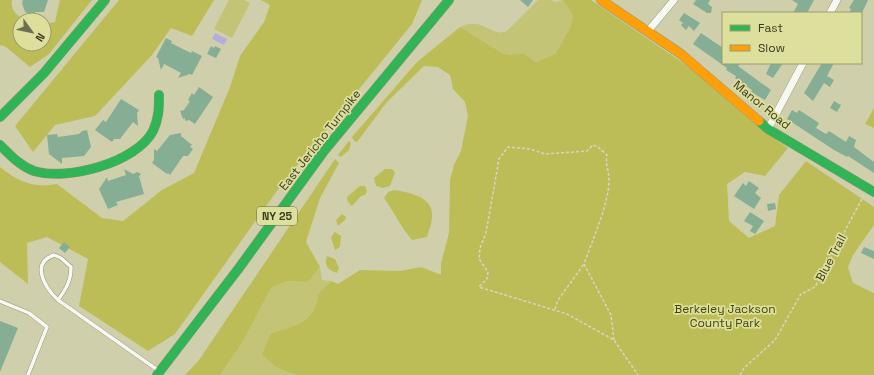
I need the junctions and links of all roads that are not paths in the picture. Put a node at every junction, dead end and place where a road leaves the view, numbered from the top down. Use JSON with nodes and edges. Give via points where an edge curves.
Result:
{"nodes":[{"id":1,"x":105,"y":0,"type":"edge"},
{"id":2,"x":601,"y":0,"type":"edge"},
{"id":3,"x":674,"y":0,"type":"edge"},
{"id":4,"x":837,"y":0,"type":"edge"},
{"id":5,"x":447,"y":1,"type":"edge"},
{"id":6,"x":831,"y":12,"type":"edge"},
{"id":7,"x":648,"y":30,"type":"junction"},
{"id":8,"x":802,"y":64,"type":"edge"},
{"id":9,"x":159,"y":95,"type":"dead end"},
{"id":10,"x":0,"y":117,"type":"edge"},
{"id":11,"x":768,"y":128,"type":"junction"},
{"id":12,"x":0,"y":145,"type":"edge"},
{"id":13,"x":871,"y":190,"type":"edge"},
{"id":14,"x":58,"y":300,"type":"junction"},
{"id":15,"x":0,"y":301,"type":"edge"},
{"id":16,"x":158,"y":373,"type":"edge"},
{"id":17,"x":28,"y":375,"type":"edge"}],
"edges":[{"from":1,"to":10,"type":"main road","via":[[44,73]]},
{"from":2,"to":7,"type":"main road","name":"Manor Road"},
{"from":3,"to":7,"type":"street"},
{"from":4,"to":6,"type":"street"},
{"from":5,"to":16,"type":"main road","name":"East Jericho Turnpike","number":"NY 25","via":[[324,151]]},
{"from":7,"to":11,"type":"main road","name":"Manor Road"},
{"from":8,"to":11,"type":"street"},
{"from":9,"to":12,"type":"main road","via":[[162,104],[160,117],[146,141],[126,157],[98,167],[55,175],[40,172],[18,163]]},
{"from":11,"to":13,"type":"main road","name":"Manor Road"},
{"from":14,"to":14,"type":"lane","via":[[42,280],[41,271],[47,257],[54,255],[62,258],[70,267],[71,276],[68,287]]},
{"from":14,"to":16,"type":"lane"},
{"from":15,"to":17,"type":"lane","via":[[29,313],[48,327]]}]}
